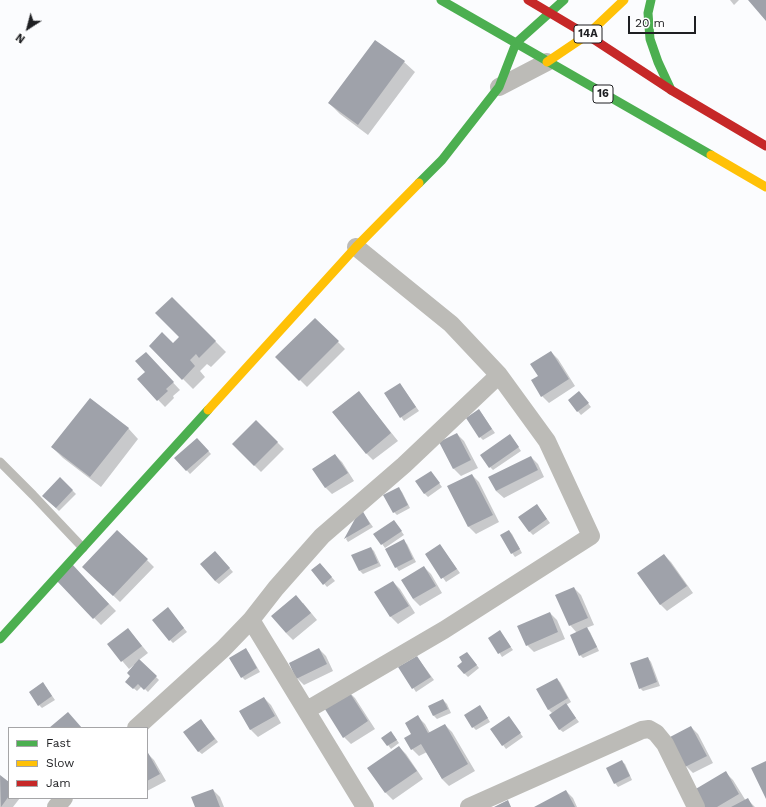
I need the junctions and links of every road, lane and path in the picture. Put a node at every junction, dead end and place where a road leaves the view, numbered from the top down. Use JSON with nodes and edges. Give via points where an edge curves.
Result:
{"nodes":[{"id":1,"x":441,"y":0,"type":"edge"},
{"id":2,"x":528,"y":0,"type":"edge"},
{"id":3,"x":564,"y":0,"type":"edge"},
{"id":4,"x":624,"y":0,"type":"edge"},
{"id":5,"x":651,"y":0,"type":"edge"},
{"id":6,"x":550,"y":14,"type":"junction"},
{"id":7,"x":587,"y":35,"type":"junction"},
{"id":8,"x":516,"y":43,"type":"junction"},
{"id":9,"x":547,"y":62,"type":"junction"},
{"id":10,"x":499,"y":88,"type":"junction"},
{"id":11,"x":671,"y":90,"type":"junction"},
{"id":12,"x":766,"y":146,"type":"edge"},
{"id":13,"x":766,"y":187,"type":"edge"},
{"id":14,"x":356,"y":247,"type":"junction"},
{"id":15,"x":499,"y":375,"type":"junction"},
{"id":16,"x":0,"y":462,"type":"edge"},
{"id":17,"x":83,"y":548,"type":"junction"},
{"id":18,"x":251,"y":620,"type":"junction"},
{"id":19,"x":0,"y":638,"type":"edge"},
{"id":20,"x":306,"y":710,"type":"junction"},
{"id":21,"x":137,"y":727,"type":"edge"},
{"id":22,"x":63,"y":799,"type":"edge"},
{"id":23,"x":56,"y":807,"type":"edge"},
{"id":24,"x":365,"y":807,"type":"edge"},
{"id":25,"x":469,"y":807,"type":"edge"},
{"id":26,"x":696,"y":807,"type":"edge"}],
"edges":[{"from":1,"to":8,"type":"main road","number":"16"},
{"from":2,"to":6,"type":"main road"},
{"from":3,"to":6,"type":"main road"},
{"from":4,"to":7,"type":"main road","number":"14A"},
{"from":5,"to":11,"type":"main road","via":[[648,13],[650,39]]},
{"from":6,"to":7,"type":"main road"},
{"from":6,"to":8,"type":"main road"},
{"from":7,"to":9,"type":"main road","number":"14A"},
{"from":7,"to":11,"type":"main road"},
{"from":8,"to":9,"type":"main road","number":"16"},
{"from":8,"to":10,"type":"main road"},
{"from":9,"to":10,"type":"street"},
{"from":9,"to":13,"type":"main road","number":"16"},
{"from":10,"to":14,"type":"main road","via":[[442,160]]},
{"from":11,"to":12,"type":"main road"},
{"from":14,"to":15,"type":"street","via":[[451,324]]},
{"from":14,"to":17,"type":"main road"},
{"from":15,"to":18,"type":"street","via":[[404,465],[322,536]]},
{"from":15,"to":20,"type":"street","via":[[547,441],[591,536],[444,630]]},
{"from":16,"to":17,"type":"lane"},
{"from":17,"to":19,"type":"main road"},
{"from":18,"to":20,"type":"street"},
{"from":18,"to":21,"type":"street"},
{"from":20,"to":24,"type":"street"},
{"from":22,"to":23,"type":"street"},
{"from":25,"to":26,"type":"street","via":[[649,729],[665,744]]}]}
